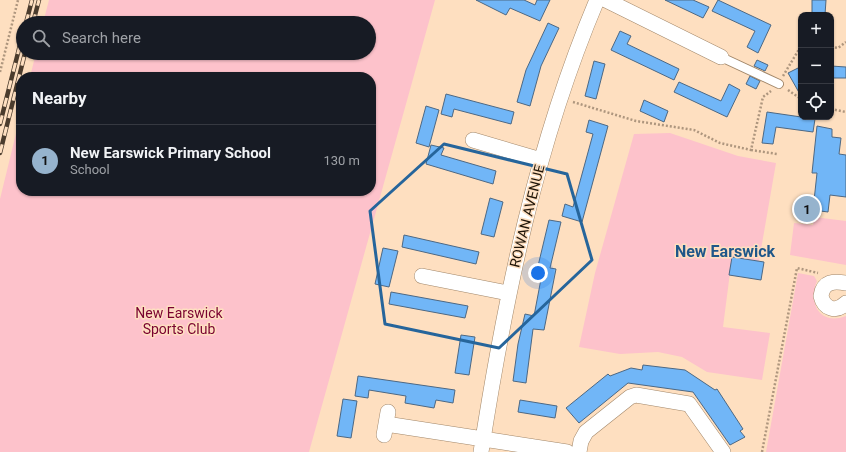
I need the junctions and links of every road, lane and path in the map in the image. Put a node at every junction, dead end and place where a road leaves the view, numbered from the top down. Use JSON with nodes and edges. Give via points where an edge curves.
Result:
{"nodes":[{"id":1,"x":18,"y":0,"type":"edge"},
{"id":2,"x":597,"y":0,"type":"edge"},
{"id":3,"x":606,"y":0,"type":"edge"},
{"id":4,"x":846,"y":42,"type":"edge"},
{"id":5,"x":834,"y":47,"type":"edge"},
{"id":6,"x":800,"y":48,"type":"edge"},
{"id":7,"x":721,"y":57,"type":"joint"},
{"id":8,"x":0,"y":72,"type":"edge"},
{"id":9,"x":779,"y":84,"type":"junction"},
{"id":10,"x":798,"y":97,"type":"edge"},
{"id":11,"x":560,"y":98,"type":"junction"},
{"id":12,"x":834,"y":110,"type":"edge"},
{"id":13,"x":846,"y":112,"type":"edge"},
{"id":14,"x":473,"y":140,"type":"dead end"},
{"id":15,"x":751,"y":150,"type":"junction"},
{"id":16,"x":777,"y":154,"type":"dead end"},
{"id":17,"x":541,"y":160,"type":"junction"},
{"id":18,"x":422,"y":276,"type":"dead end"},
{"id":19,"x":839,"y":283,"type":"edge"},
{"id":20,"x":508,"y":293,"type":"junction"},
{"id":21,"x":846,"y":303,"type":"edge"},
{"id":22,"x":386,"y":424,"type":"dead end"},
{"id":23,"x":482,"y":446,"type":"edge"},
{"id":24,"x":567,"y":452,"type":"edge"},
{"id":25,"x":579,"y":452,"type":"edge"},
{"id":26,"x":723,"y":452,"type":"edge"},
{"id":27,"x":762,"y":452,"type":"edge"}],
"edges":[{"from":1,"to":8,"type":"path"},
{"from":2,"to":11,"type":"street","name":"ROWAN AVENUE"},
{"from":3,"to":7,"type":"street"},
{"from":4,"to":5,"type":"path","via":[[838,48]]},
{"from":6,"to":9,"type":"path"},
{"from":7,"to":9,"type":"lane"},
{"from":9,"to":10,"type":"path"},
{"from":9,"to":15,"type":"path","via":[[763,97]]},
{"from":11,"to":15,"type":"path","via":[[636,121],[694,130],[720,143]]},
{"from":11,"to":17,"type":"street","name":"ROWAN AVENUE"},
{"from":12,"to":13,"type":"path"},
{"from":14,"to":17,"type":"street"},
{"from":15,"to":16,"type":"path"},
{"from":17,"to":20,"type":"street","name":"ROWAN AVENUE"},
{"from":18,"to":20,"type":"street"},
{"from":19,"to":21,"type":"street","via":[[828,284],[821,296],[828,307],[838,309]]},
{"from":19,"to":27,"type":"path","via":[[821,274],[797,268]]},
{"from":20,"to":23,"type":"street","name":"ROWAN AVENUE"},
{"from":22,"to":23,"type":"street"},
{"from":23,"to":24,"type":"street"},
{"from":25,"to":26,"type":"street","via":[[586,432],[630,396],[636,395],[689,404]]}]}
